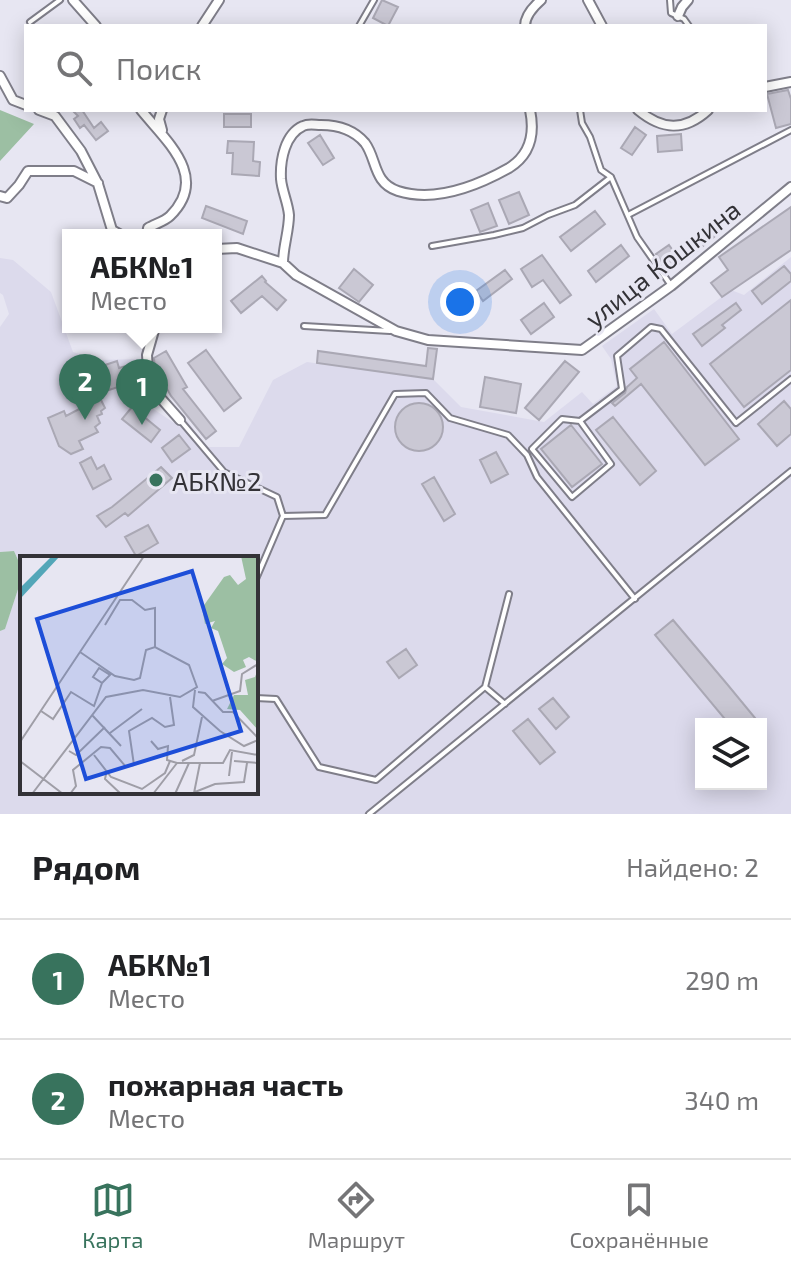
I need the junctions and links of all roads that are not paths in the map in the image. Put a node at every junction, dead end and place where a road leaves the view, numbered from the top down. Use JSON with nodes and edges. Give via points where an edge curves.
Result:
{"nodes":[{"id":1,"x":60,"y":0,"type":"edge"},
{"id":2,"x":73,"y":0,"type":"edge"},
{"id":3,"x":219,"y":0,"type":"edge"},
{"id":4,"x":374,"y":0,"type":"edge"},
{"id":5,"x":541,"y":0,"type":"edge"},
{"id":6,"x":588,"y":0,"type":"edge"},
{"id":7,"x":670,"y":0,"type":"edge"},
{"id":8,"x":688,"y":0,"type":"edge"},
{"id":9,"x":678,"y":16,"type":"junction"},
{"id":10,"x":30,"y":22,"type":"dead end"},
{"id":11,"x":94,"y":24,"type":"edge"},
{"id":12,"x":203,"y":24,"type":"edge"},
{"id":13,"x":360,"y":24,"type":"edge"},
{"id":14,"x":525,"y":24,"type":"edge"},
{"id":15,"x":601,"y":24,"type":"edge"},
{"id":16,"x":688,"y":24,"type":"edge"},
{"id":17,"x":0,"y":76,"type":"edge"},
{"id":18,"x":791,"y":82,"type":"edge"},
{"id":19,"x":767,"y":87,"type":"edge"},
{"id":20,"x":24,"y":104,"type":"edge"},
{"id":21,"x":44,"y":112,"type":"edge"},
{"id":22,"x":143,"y":112,"type":"edge"},
{"id":23,"x":161,"y":112,"type":"edge"},
{"id":24,"x":530,"y":112,"type":"edge"},
{"id":25,"x":580,"y":112,"type":"edge"},
{"id":26,"x":641,"y":112,"type":"edge"},
{"id":27,"x":706,"y":112,"type":"edge"},
{"id":28,"x":791,"y":130,"type":"edge"},
{"id":29,"x":163,"y":135,"type":"junction"},
{"id":30,"x":611,"y":177,"type":"junction"},
{"id":31,"x":98,"y":184,"type":"junction"},
{"id":32,"x":791,"y":187,"type":"edge"},
{"id":33,"x":0,"y":196,"type":"edge"},
{"id":34,"x":628,"y":215,"type":"junction"},
{"id":35,"x":112,"y":229,"type":"edge"},
{"id":36,"x":148,"y":229,"type":"edge"},
{"id":37,"x":432,"y":246,"type":"dead end"},
{"id":38,"x":222,"y":249,"type":"edge"},
{"id":39,"x":283,"y":263,"type":"junction"},
{"id":40,"x":671,"y":286,"type":"junction"},
{"id":41,"x":304,"y":326,"type":"dead end"},
{"id":42,"x":396,"y":331,"type":"junction"},
{"id":43,"x":153,"y":333,"type":"edge"},
{"id":44,"x":791,"y":379,"type":"edge"},
{"id":45,"x":180,"y":420,"type":"joint"},
{"id":46,"x":580,"y":421,"type":"junction"},
{"id":47,"x":791,"y":471,"type":"edge"},
{"id":48,"x":283,"y":516,"type":"junction"},
{"id":49,"x":258,"y":574,"type":"edge"},
{"id":50,"x":509,"y":594,"type":"dead end"},
{"id":51,"x":635,"y":599,"type":"junction"},
{"id":52,"x":485,"y":687,"type":"junction"},
{"id":53,"x":258,"y":698,"type":"edge"},
{"id":54,"x":505,"y":704,"type":"junction"},
{"id":55,"x":369,"y":814,"type":"edge"}],
"edges":[{"from":1,"to":10,"type":"lane"},
{"from":2,"to":11,"type":"street"},
{"from":3,"to":12,"type":"street"},
{"from":4,"to":13,"type":"lane"},
{"from":5,"to":14,"type":"street"},
{"from":6,"to":15,"type":"street"},
{"from":7,"to":9,"type":"lane","via":[[671,13]]},
{"from":8,"to":9,"type":"street"},
{"from":9,"to":16,"type":"lane"},
{"from":17,"to":20,"type":"street","via":[[13,100]]},
{"from":18,"to":19,"type":"street"},
{"from":21,"to":31,"type":"street","via":[[64,127]]},
{"from":22,"to":29,"type":"street"},
{"from":23,"to":29,"type":"street"},
{"from":24,"to":39,"type":"street","via":[[531,144],[519,161],[488,180],[446,194],[395,191],[378,177],[366,144],[350,130],[306,124],[293,132],[283,152],[281,180],[289,213]]},
{"from":25,"to":30,"type":"lane","via":[[601,170]]},
{"from":26,"to":27,"type":"street","via":[[654,122],[674,126],[693,122]]},
{"from":28,"to":34,"type":"lane"},
{"from":29,"to":36,"type":"street","via":[[188,180],[169,217]]},
{"from":30,"to":34,"type":"lane"},
{"from":30,"to":37,"type":"lane","via":[[575,205],[523,228]]},
{"from":31,"to":33,"type":"street","via":[[74,171],[28,171],[7,198]]},
{"from":31,"to":35,"type":"street"},
{"from":32,"to":40,"type":"street","name":"улица Кошкина"},
{"from":34,"to":40,"type":"lane"},
{"from":38,"to":39,"type":"street","name":"улица Кошкина","via":[[237,248]]},
{"from":39,"to":42,"type":"street","name":"улица Кошкина"},
{"from":40,"to":42,"type":"street","name":"улица Кошкина","via":[[582,350],[428,340]]},
{"from":41,"to":42,"type":"lane"},
{"from":43,"to":45,"type":"street","via":[[147,355],[149,385]]},
{"from":44,"to":46,"type":"lane","via":[[736,423],[661,329],[651,327],[617,356],[622,389]]},
{"from":45,"to":48,"type":"lane","via":[[224,472],[277,497]]},
{"from":46,"to":46,"type":"lane","via":[[611,464],[572,497],[532,449],[562,419]]},
{"from":47,"to":51,"type":"lane"},
{"from":48,"to":49,"type":"lane"},
{"from":48,"to":51,"type":"lane","via":[[325,515],[395,394],[426,393],[450,418],[508,435]]},
{"from":50,"to":52,"type":"lane"},
{"from":51,"to":54,"type":"lane"},
{"from":52,"to":53,"type":"lane","via":[[376,780],[319,767],[276,699]]},
{"from":52,"to":54,"type":"lane"},
{"from":54,"to":55,"type":"lane"}]}
